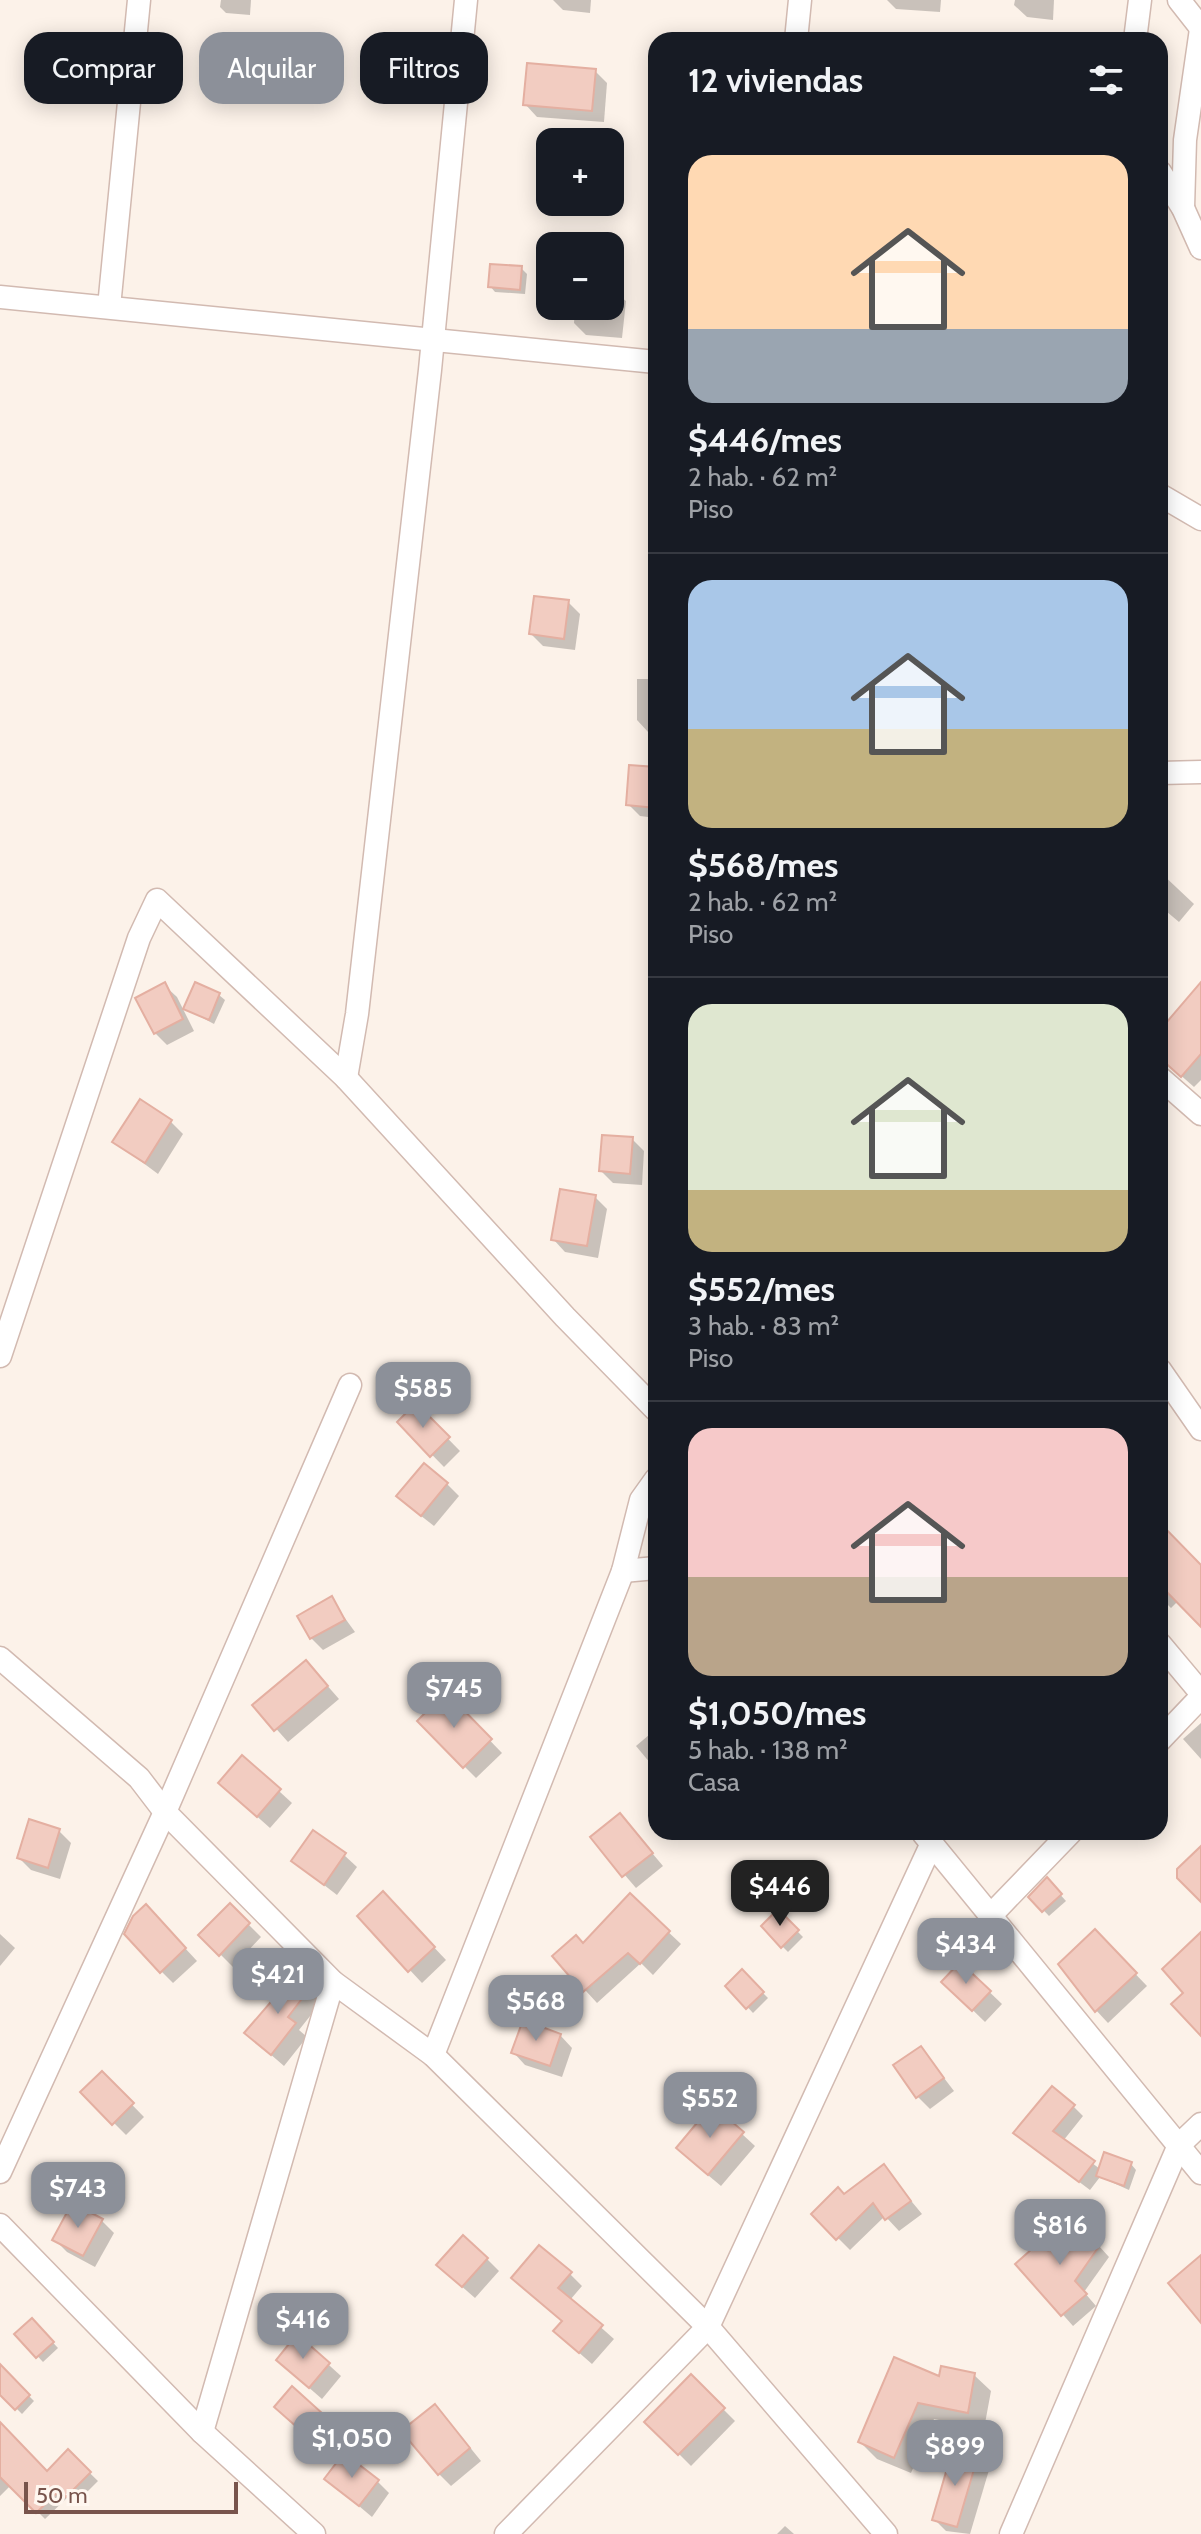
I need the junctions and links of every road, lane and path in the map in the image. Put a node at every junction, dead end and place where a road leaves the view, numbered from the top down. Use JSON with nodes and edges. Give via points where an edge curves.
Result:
{"nodes":[{"id":1,"x":139,"y":0,"type":"edge"},
{"id":2,"x":466,"y":0,"type":"edge"},
{"id":3,"x":800,"y":0,"type":"edge"},
{"id":4,"x":1140,"y":0,"type":"edge"},
{"id":5,"x":1179,"y":0,"type":"edge"},
{"id":6,"x":1201,"y":28,"type":"edge"},
{"id":7,"x":797,"y":32,"type":"edge"},
{"id":8,"x":1136,"y":32,"type":"edge"},
{"id":9,"x":1168,"y":185,"type":"edge"},
{"id":10,"x":1183,"y":208,"type":"junction"},
{"id":11,"x":1201,"y":248,"type":"edge"},
{"id":12,"x":0,"y":297,"type":"edge"},
{"id":13,"x":109,"y":307,"type":"junction"},
{"id":14,"x":433,"y":339,"type":"junction"},
{"id":15,"x":648,"y":361,"type":"edge"},
{"id":16,"x":1168,"y":500,"type":"edge"},
{"id":17,"x":1201,"y":519,"type":"edge"},
{"id":18,"x":1201,"y":772,"type":"edge"},
{"id":19,"x":1168,"y":773,"type":"edge"},
{"id":20,"x":346,"y":1078,"type":"junction"},
{"id":21,"x":1168,"y":1085,"type":"edge"},
{"id":22,"x":1201,"y":1114,"type":"edge"},
{"id":23,"x":0,"y":1356,"type":"edge"},
{"id":24,"x":1168,"y":1382,"type":"edge"},
{"id":25,"x":350,"y":1385,"type":"dead end"},
{"id":26,"x":648,"y":1402,"type":"edge"},
{"id":27,"x":1201,"y":1429,"type":"edge"},
{"id":28,"x":648,"y":1490,"type":"edge"},
{"id":29,"x":648,"y":1569,"type":"edge"},
{"id":30,"x":623,"y":1571,"type":"junction"},
{"id":31,"x":1168,"y":1654,"type":"edge"},
{"id":32,"x":0,"y":1658,"type":"edge"},
{"id":33,"x":1201,"y":1695,"type":"edge"},
{"id":34,"x":1168,"y":1731,"type":"edge"},
{"id":35,"x":165,"y":1812,"type":"junction"},
{"id":36,"x":926,"y":1840,"type":"edge"},
{"id":37,"x":929,"y":1840,"type":"edge"},
{"id":38,"x":1063,"y":1840,"type":"edge"},
{"id":39,"x":992,"y":1914,"type":"junction"},
{"id":40,"x":333,"y":1982,"type":"junction"},
{"id":41,"x":433,"y":2055,"type":"junction"},
{"id":42,"x":1201,"y":2124,"type":"edge"},
{"id":43,"x":1179,"y":2145,"type":"junction"},
{"id":44,"x":0,"y":2172,"type":"edge"},
{"id":45,"x":1201,"y":2173,"type":"edge"},
{"id":46,"x":0,"y":2225,"type":"edge"},
{"id":47,"x":708,"y":2327,"type":"junction"},
{"id":48,"x":202,"y":2432,"type":"junction"},
{"id":49,"x":314,"y":2534,"type":"edge"},
{"id":50,"x":506,"y":2534,"type":"edge"},
{"id":51,"x":886,"y":2534,"type":"edge"},
{"id":52,"x":1011,"y":2534,"type":"edge"}],
"edges":[{"from":1,"to":13,"type":"street"},
{"from":2,"to":14,"type":"street"},
{"from":3,"to":7,"type":"street"},
{"from":4,"to":8,"type":"street"},
{"from":5,"to":6,"type":"street"},
{"from":6,"to":10,"type":"street","via":[[1185,140]]},
{"from":9,"to":10,"type":"street"},
{"from":10,"to":11,"type":"street"},
{"from":12,"to":13,"type":"street"},
{"from":13,"to":14,"type":"street"},
{"from":14,"to":15,"type":"street"},
{"from":14,"to":20,"type":"street"},
{"from":16,"to":17,"type":"street"},
{"from":18,"to":19,"type":"street"},
{"from":20,"to":23,"type":"street","via":[[157,900],[139,938]]},
{"from":20,"to":26,"type":"street"},
{"from":21,"to":22,"type":"street"},
{"from":24,"to":27,"type":"street"},
{"from":25,"to":35,"type":"street"},
{"from":28,"to":30,"type":"street"},
{"from":29,"to":30,"type":"street"},
{"from":30,"to":41,"type":"street"},
{"from":31,"to":33,"type":"street"},
{"from":32,"to":35,"type":"street","via":[[139,1778]]},
{"from":33,"to":34,"type":"street"},
{"from":35,"to":40,"type":"street"},
{"from":35,"to":44,"type":"street"},
{"from":36,"to":47,"type":"street"},
{"from":37,"to":39,"type":"street"},
{"from":38,"to":39,"type":"street"},
{"from":39,"to":43,"type":"street"},
{"from":40,"to":41,"type":"street"},
{"from":40,"to":48,"type":"street"},
{"from":41,"to":47,"type":"street"},
{"from":42,"to":43,"type":"street"},
{"from":43,"to":45,"type":"street"},
{"from":43,"to":52,"type":"street"},
{"from":46,"to":48,"type":"street"},
{"from":47,"to":50,"type":"street"},
{"from":47,"to":51,"type":"street"},
{"from":48,"to":49,"type":"street"}]}
